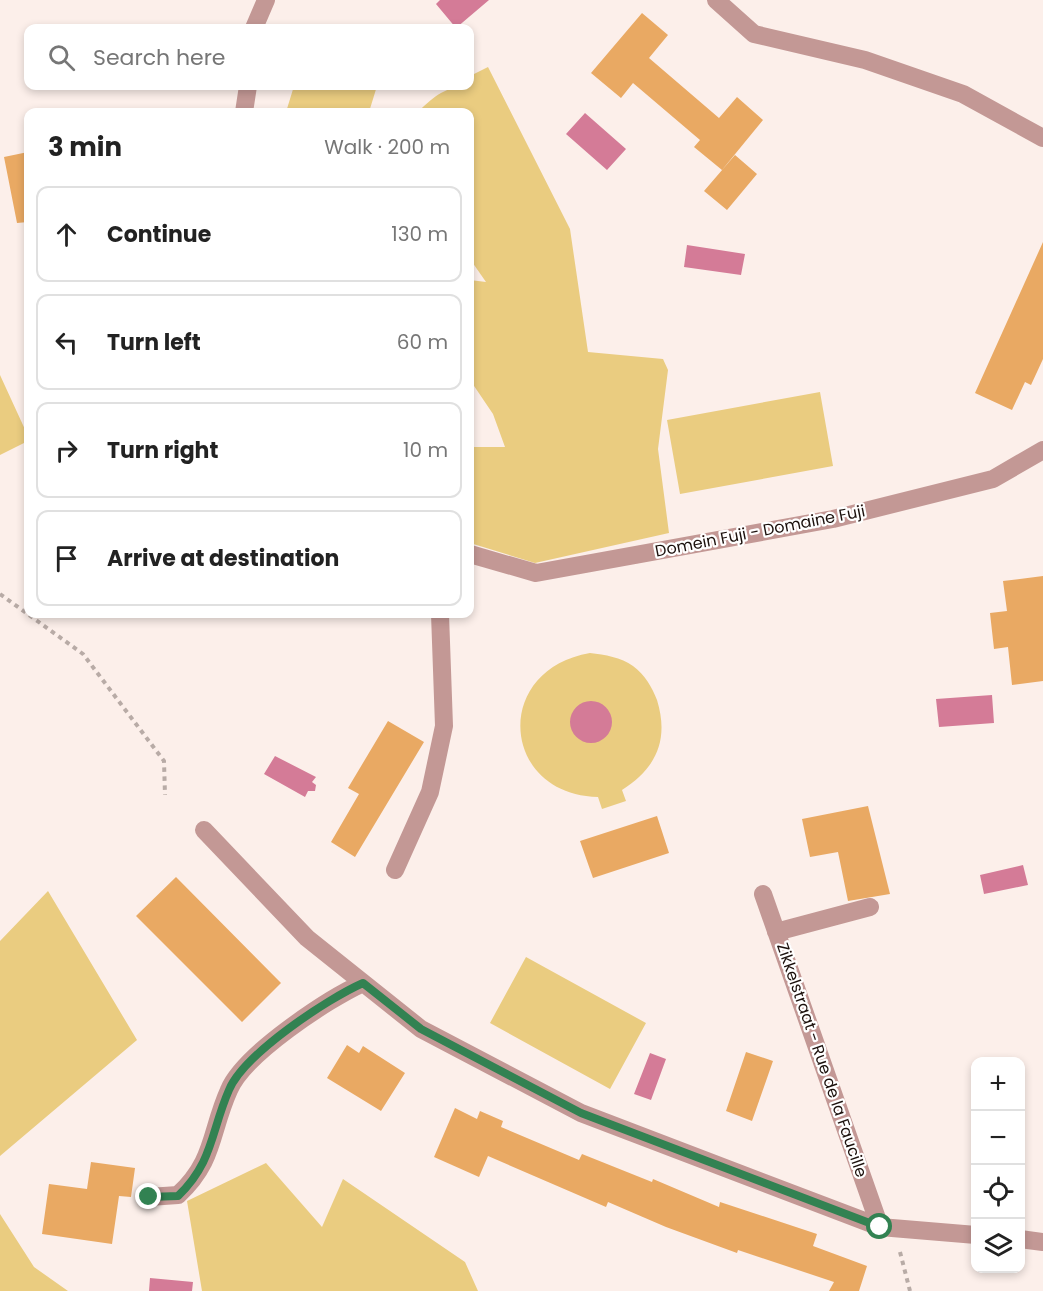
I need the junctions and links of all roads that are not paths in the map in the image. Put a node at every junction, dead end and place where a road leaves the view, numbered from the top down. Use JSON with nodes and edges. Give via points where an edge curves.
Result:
{"nodes":[{"id":1,"x":266,"y":0,"type":"edge"},
{"id":2,"x":716,"y":0,"type":"edge"},
{"id":3,"x":256,"y":24,"type":"edge"},
{"id":4,"x":247,"y":90,"type":"edge"},
{"id":5,"x":245,"y":108,"type":"edge"},
{"id":6,"x":1043,"y":138,"type":"edge"},
{"id":7,"x":1043,"y":450,"type":"edge"},
{"id":8,"x":474,"y":555,"type":"edge"},
{"id":9,"x":440,"y":618,"type":"edge"},
{"id":10,"x":204,"y":830,"type":"dead end"},
{"id":11,"x":396,"y":870,"type":"dead end"},
{"id":12,"x":763,"y":894,"type":"dead end"},
{"id":13,"x":870,"y":907,"type":"dead end"},
{"id":14,"x":776,"y":932,"type":"junction"},
{"id":15,"x":363,"y":983,"type":"junction"},
{"id":16,"x":149,"y":1197,"type":"dead end"},
{"id":17,"x":887,"y":1227,"type":"junction"},
{"id":18,"x":971,"y":1235,"type":"edge"},
{"id":19,"x":1025,"y":1240,"type":"edge"},
{"id":20,"x":1043,"y":1242,"type":"edge"}],
"edges":[{"from":1,"to":3,"type":"street"},
{"from":2,"to":6,"type":"street","via":[[754,34],[865,60],[963,94]]},
{"from":4,"to":5,"type":"street"},
{"from":7,"to":8,"type":"street","name":"Domein Fuji - Domaine Fuji","via":[[993,479],[811,524],[536,573]]},
{"from":9,"to":11,"type":"street","via":[[444,726],[430,792]]},
{"from":10,"to":15,"type":"street","via":[[307,938]]},
{"from":12,"to":14,"type":"street","name":"Zikkelstraat - Rue de la Faucille"},
{"from":13,"to":14,"type":"street"},
{"from":14,"to":17,"type":"street","name":"Zikkelstraat - Rue de la Faucille"},
{"from":15,"to":16,"type":"street","via":[[341,993],[289,1029],[239,1073],[229,1089],[208,1158],[194,1181],[178,1196]]},
{"from":15,"to":17,"type":"street","via":[[421,1029],[581,1113]]},
{"from":17,"to":18,"type":"street"},
{"from":19,"to":20,"type":"street"}]}
